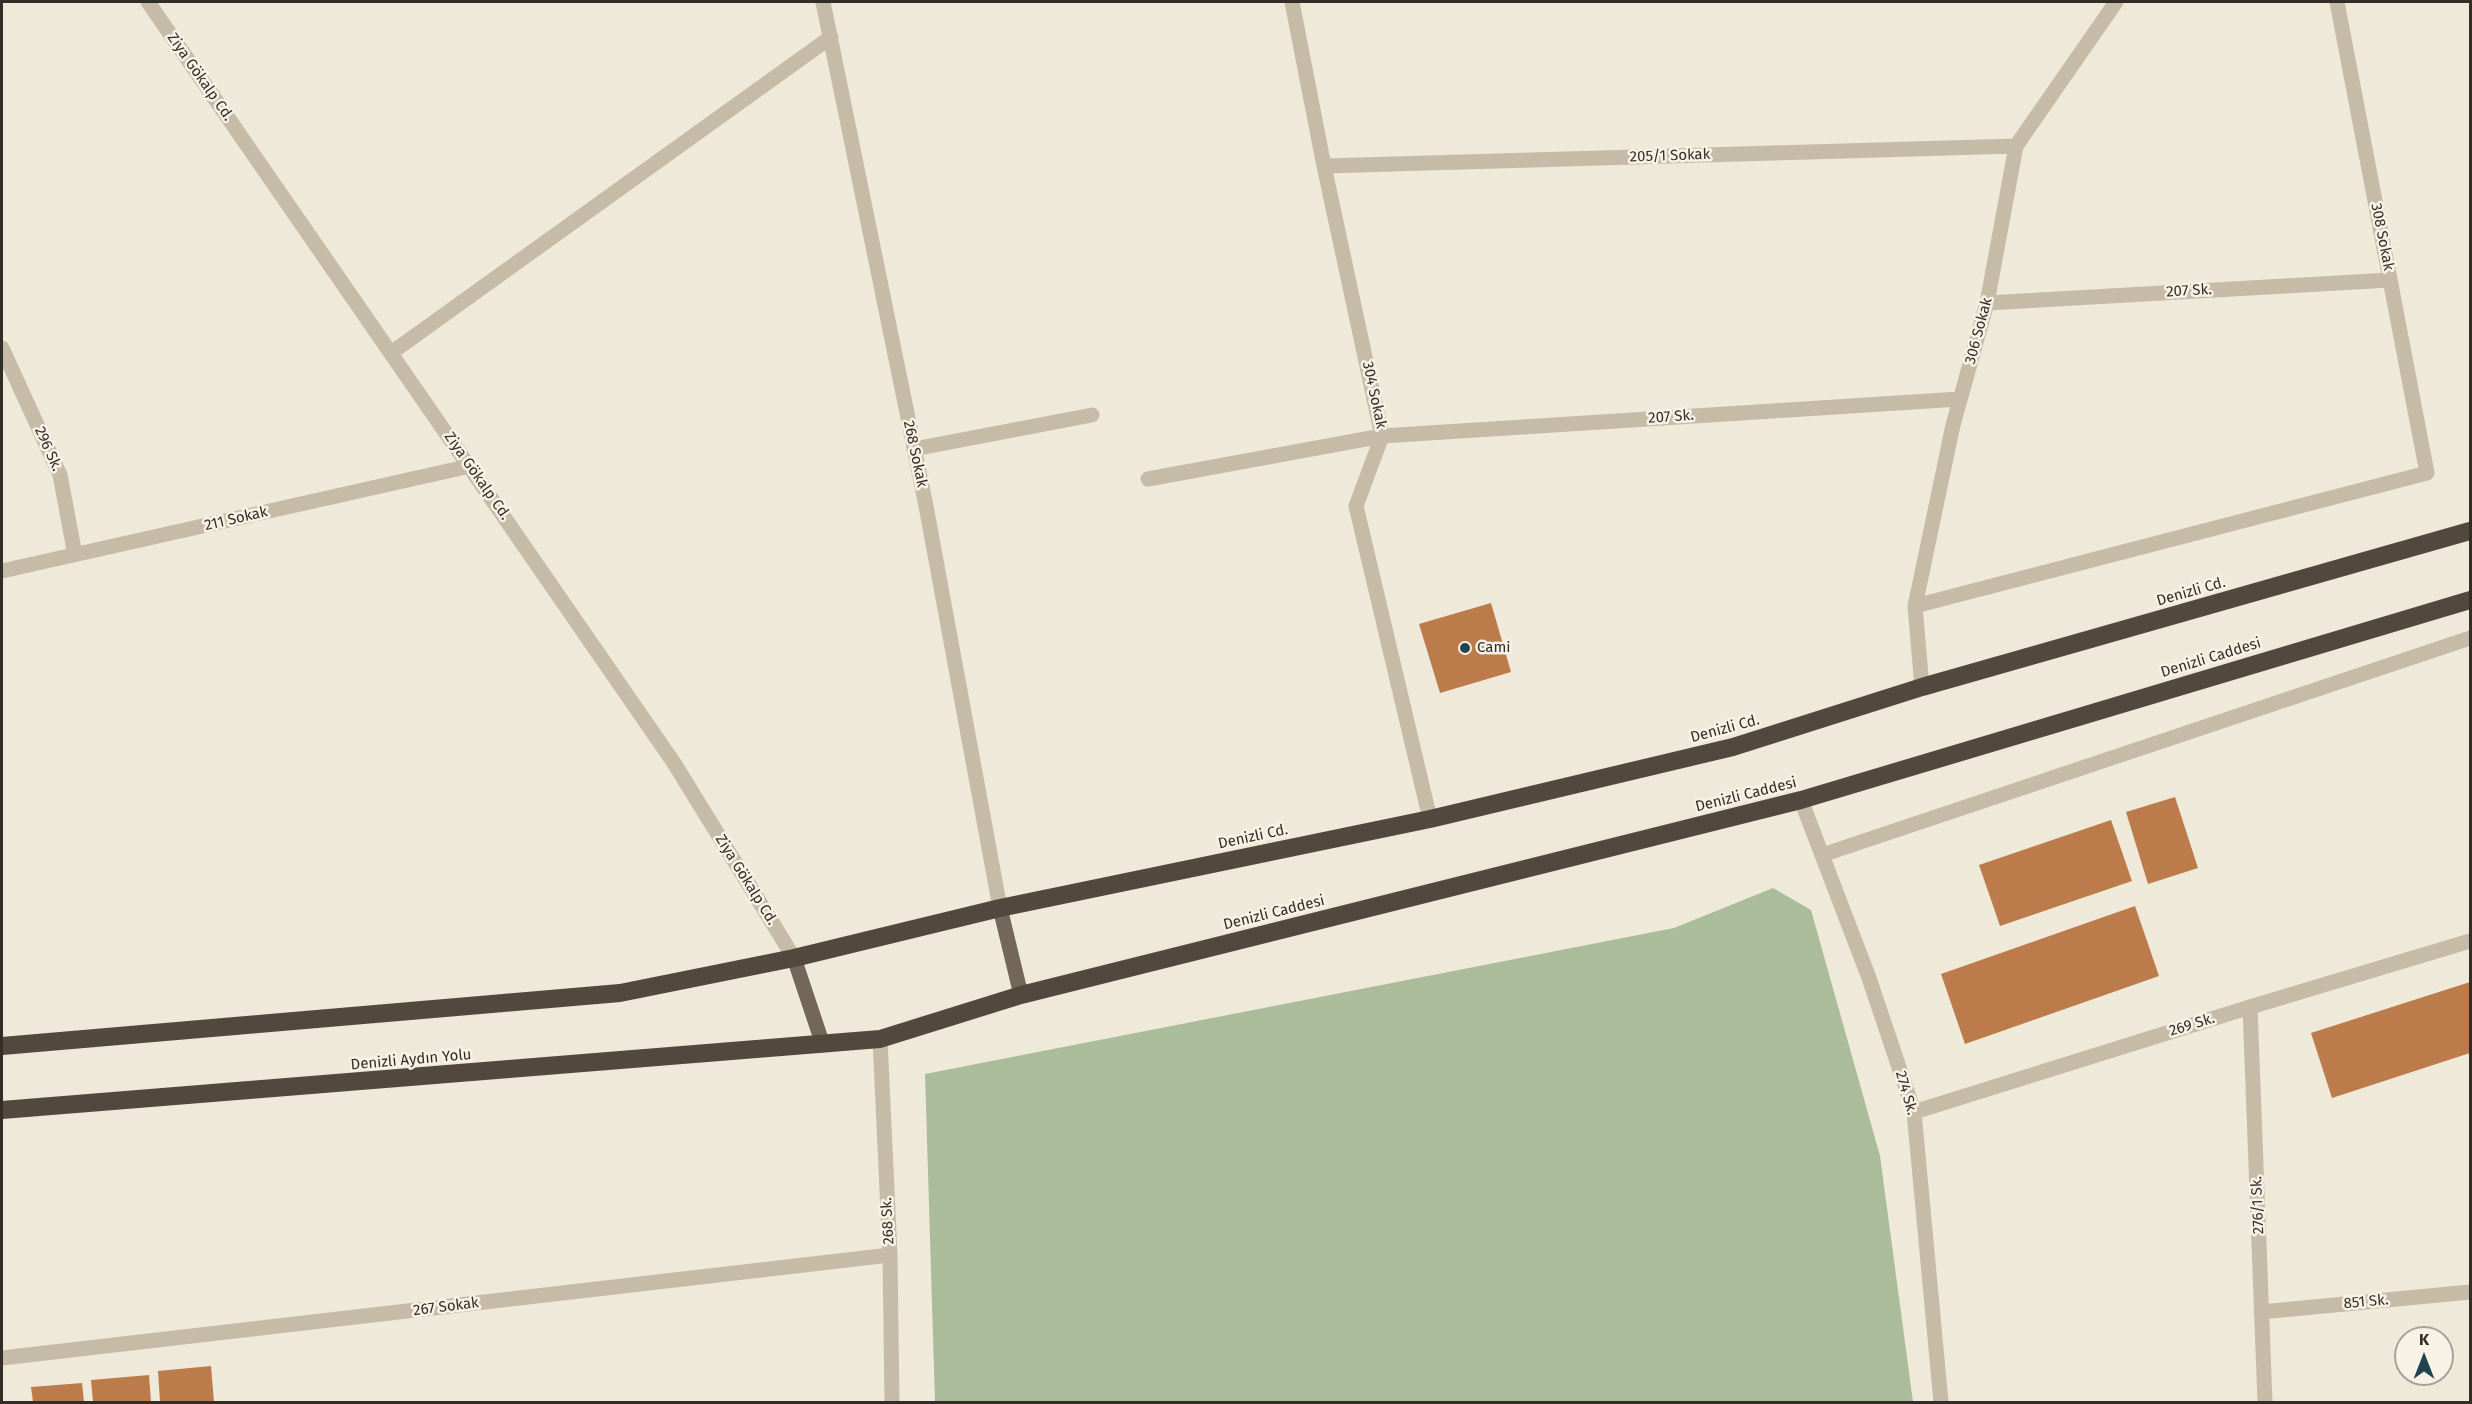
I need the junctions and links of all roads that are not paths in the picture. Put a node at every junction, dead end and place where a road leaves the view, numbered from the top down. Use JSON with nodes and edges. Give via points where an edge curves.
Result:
{"nodes":[{"id":1,"x":148,"y":2,"type":"edge"},
{"id":2,"x":823,"y":2,"type":"edge"},
{"id":3,"x":1292,"y":2,"type":"edge"},
{"id":4,"x":2115,"y":2,"type":"edge"},
{"id":5,"x":2337,"y":2,"type":"edge"},
{"id":6,"x":831,"y":37,"type":"junction"},
{"id":7,"x":2016,"y":146,"type":"junction"},
{"id":8,"x":1324,"y":166,"type":"junction"},
{"id":9,"x":2390,"y":280,"type":"junction"},
{"id":10,"x":1988,"y":303,"type":"junction"},
{"id":11,"x":2,"y":348,"type":"edge"},
{"id":12,"x":391,"y":352,"type":"junction"},
{"id":13,"x":1960,"y":399,"type":"junction"},
{"id":14,"x":1092,"y":415,"type":"dead end"},
{"id":15,"x":1382,"y":436,"type":"junction"},
{"id":16,"x":914,"y":449,"type":"junction"},
{"id":17,"x":470,"y":466,"type":"junction"},
{"id":18,"x":1148,"y":479,"type":"dead end"},
{"id":19,"x":2470,"y":531,"type":"edge"},
{"id":20,"x":75,"y":555,"type":"junction"},
{"id":21,"x":2,"y":571,"type":"edge"},
{"id":22,"x":2470,"y":600,"type":"edge"},
{"id":23,"x":1915,"y":606,"type":"junction"},
{"id":24,"x":2470,"y":638,"type":"edge"},
{"id":25,"x":1922,"y":687,"type":"junction"},
{"id":26,"x":1801,"y":800,"type":"junction"},
{"id":27,"x":1430,"y":819,"type":"junction"},
{"id":28,"x":1822,"y":855,"type":"junction"},
{"id":29,"x":1000,"y":908,"type":"junction"},
{"id":30,"x":2470,"y":941,"type":"edge"},
{"id":31,"x":794,"y":958,"type":"junction"},
{"id":32,"x":1021,"y":995,"type":"junction"},
{"id":33,"x":2250,"y":1007,"type":"junction"},
{"id":34,"x":880,"y":1039,"type":"junction"},
{"id":35,"x":823,"y":1045,"type":"junction"},
{"id":36,"x":2,"y":1046,"type":"edge"},
{"id":37,"x":2,"y":1110,"type":"edge"},
{"id":38,"x":1914,"y":1112,"type":"junction"},
{"id":39,"x":890,"y":1255,"type":"junction"},
{"id":40,"x":2470,"y":1292,"type":"edge"},
{"id":41,"x":2262,"y":1312,"type":"junction"},
{"id":42,"x":2,"y":1358,"type":"edge"},
{"id":43,"x":892,"y":1402,"type":"edge"},
{"id":44,"x":1941,"y":1402,"type":"edge"},
{"id":45,"x":2265,"y":1402,"type":"edge"}],
"edges":[{"from":1,"to":12,"type":"street","name":"Ziya Gökalp Cd."},
{"from":2,"to":6,"type":"street","name":"268 Sokak"},
{"from":3,"to":8,"type":"street","name":"304 Sokak"},
{"from":4,"to":7,"type":"street","name":"306 Sokak"},
{"from":5,"to":9,"type":"street","name":"308 Sokak"},
{"from":6,"to":12,"type":"street"},
{"from":6,"to":16,"type":"street","name":"268 Sokak"},
{"from":7,"to":8,"type":"street","name":"205/1 Sokak"},
{"from":7,"to":10,"type":"street","name":"306 Sokak"},
{"from":8,"to":15,"type":"street","name":"304 Sokak"},
{"from":9,"to":10,"type":"street","name":"207 Sk."},
{"from":9,"to":23,"type":"street","name":"308 Sokak","via":[[2427,473]]},
{"from":10,"to":13,"type":"street","name":"306 Sokak"},
{"from":11,"to":20,"type":"street","name":"296 Sk.","via":[[60,475]]},
{"from":12,"to":17,"type":"street","name":"Ziya Gökalp Cd."},
{"from":13,"to":15,"type":"street","name":"207 Sk."},
{"from":13,"to":23,"type":"street","name":"306 Sokak"},
{"from":14,"to":16,"type":"street"},
{"from":15,"to":18,"type":"street","name":"207 Sk."},
{"from":15,"to":27,"type":"street","name":"304 Sokak","via":[[1356,506]]},
{"from":16,"to":29,"type":"street","name":"268 Sokak"},
{"from":17,"to":20,"type":"street","name":"211 Sokak"},
{"from":17,"to":31,"type":"street","name":"Ziya Gökalp Cd.","via":[[674,763]]},
{"from":19,"to":25,"type":"highway","name":"Denizli Cd."},
{"from":20,"to":21,"type":"street","name":"211 Sokak"},
{"from":22,"to":26,"type":"highway","name":"Denizli Caddesi"},
{"from":23,"to":25,"type":"street","name":"306 Sokak"},
{"from":24,"to":28,"type":"street"},
{"from":25,"to":27,"type":"highway","name":"Denizli Cd.","via":[[1733,747]]},
{"from":26,"to":28,"type":"street","name":"274 Sk."},
{"from":26,"to":32,"type":"highway","name":"Denizli Caddesi"},
{"from":27,"to":29,"type":"highway","name":"Denizli Cd."},
{"from":28,"to":38,"type":"street","name":"274 Sk."},
{"from":29,"to":31,"type":"highway","name":"Denizli Cd."},
{"from":29,"to":32,"type":"main road"},
{"from":30,"to":33,"type":"street","name":"269 Sk."},
{"from":31,"to":35,"type":"main road"},
{"from":31,"to":36,"type":"highway","via":[[620,993]]},
{"from":32,"to":34,"type":"highway","name":"Denizli Caddesi"},
{"from":33,"to":38,"type":"street","name":"269 Sk."},
{"from":33,"to":41,"type":"street","name":"276/1 Sk."},
{"from":34,"to":35,"type":"highway","name":"Denizli Aydın Yolu"},
{"from":34,"to":39,"type":"street","name":"268 Sk."},
{"from":35,"to":37,"type":"highway","name":"Denizli Aydın Yolu"},
{"from":38,"to":44,"type":"street","name":"274 Sk."},
{"from":39,"to":42,"type":"street","name":"267 Sokak"},
{"from":39,"to":43,"type":"street","name":"268 Sk."},
{"from":40,"to":41,"type":"street","name":"851 Sk."},
{"from":41,"to":45,"type":"street","name":"276/1 Sk."}]}
